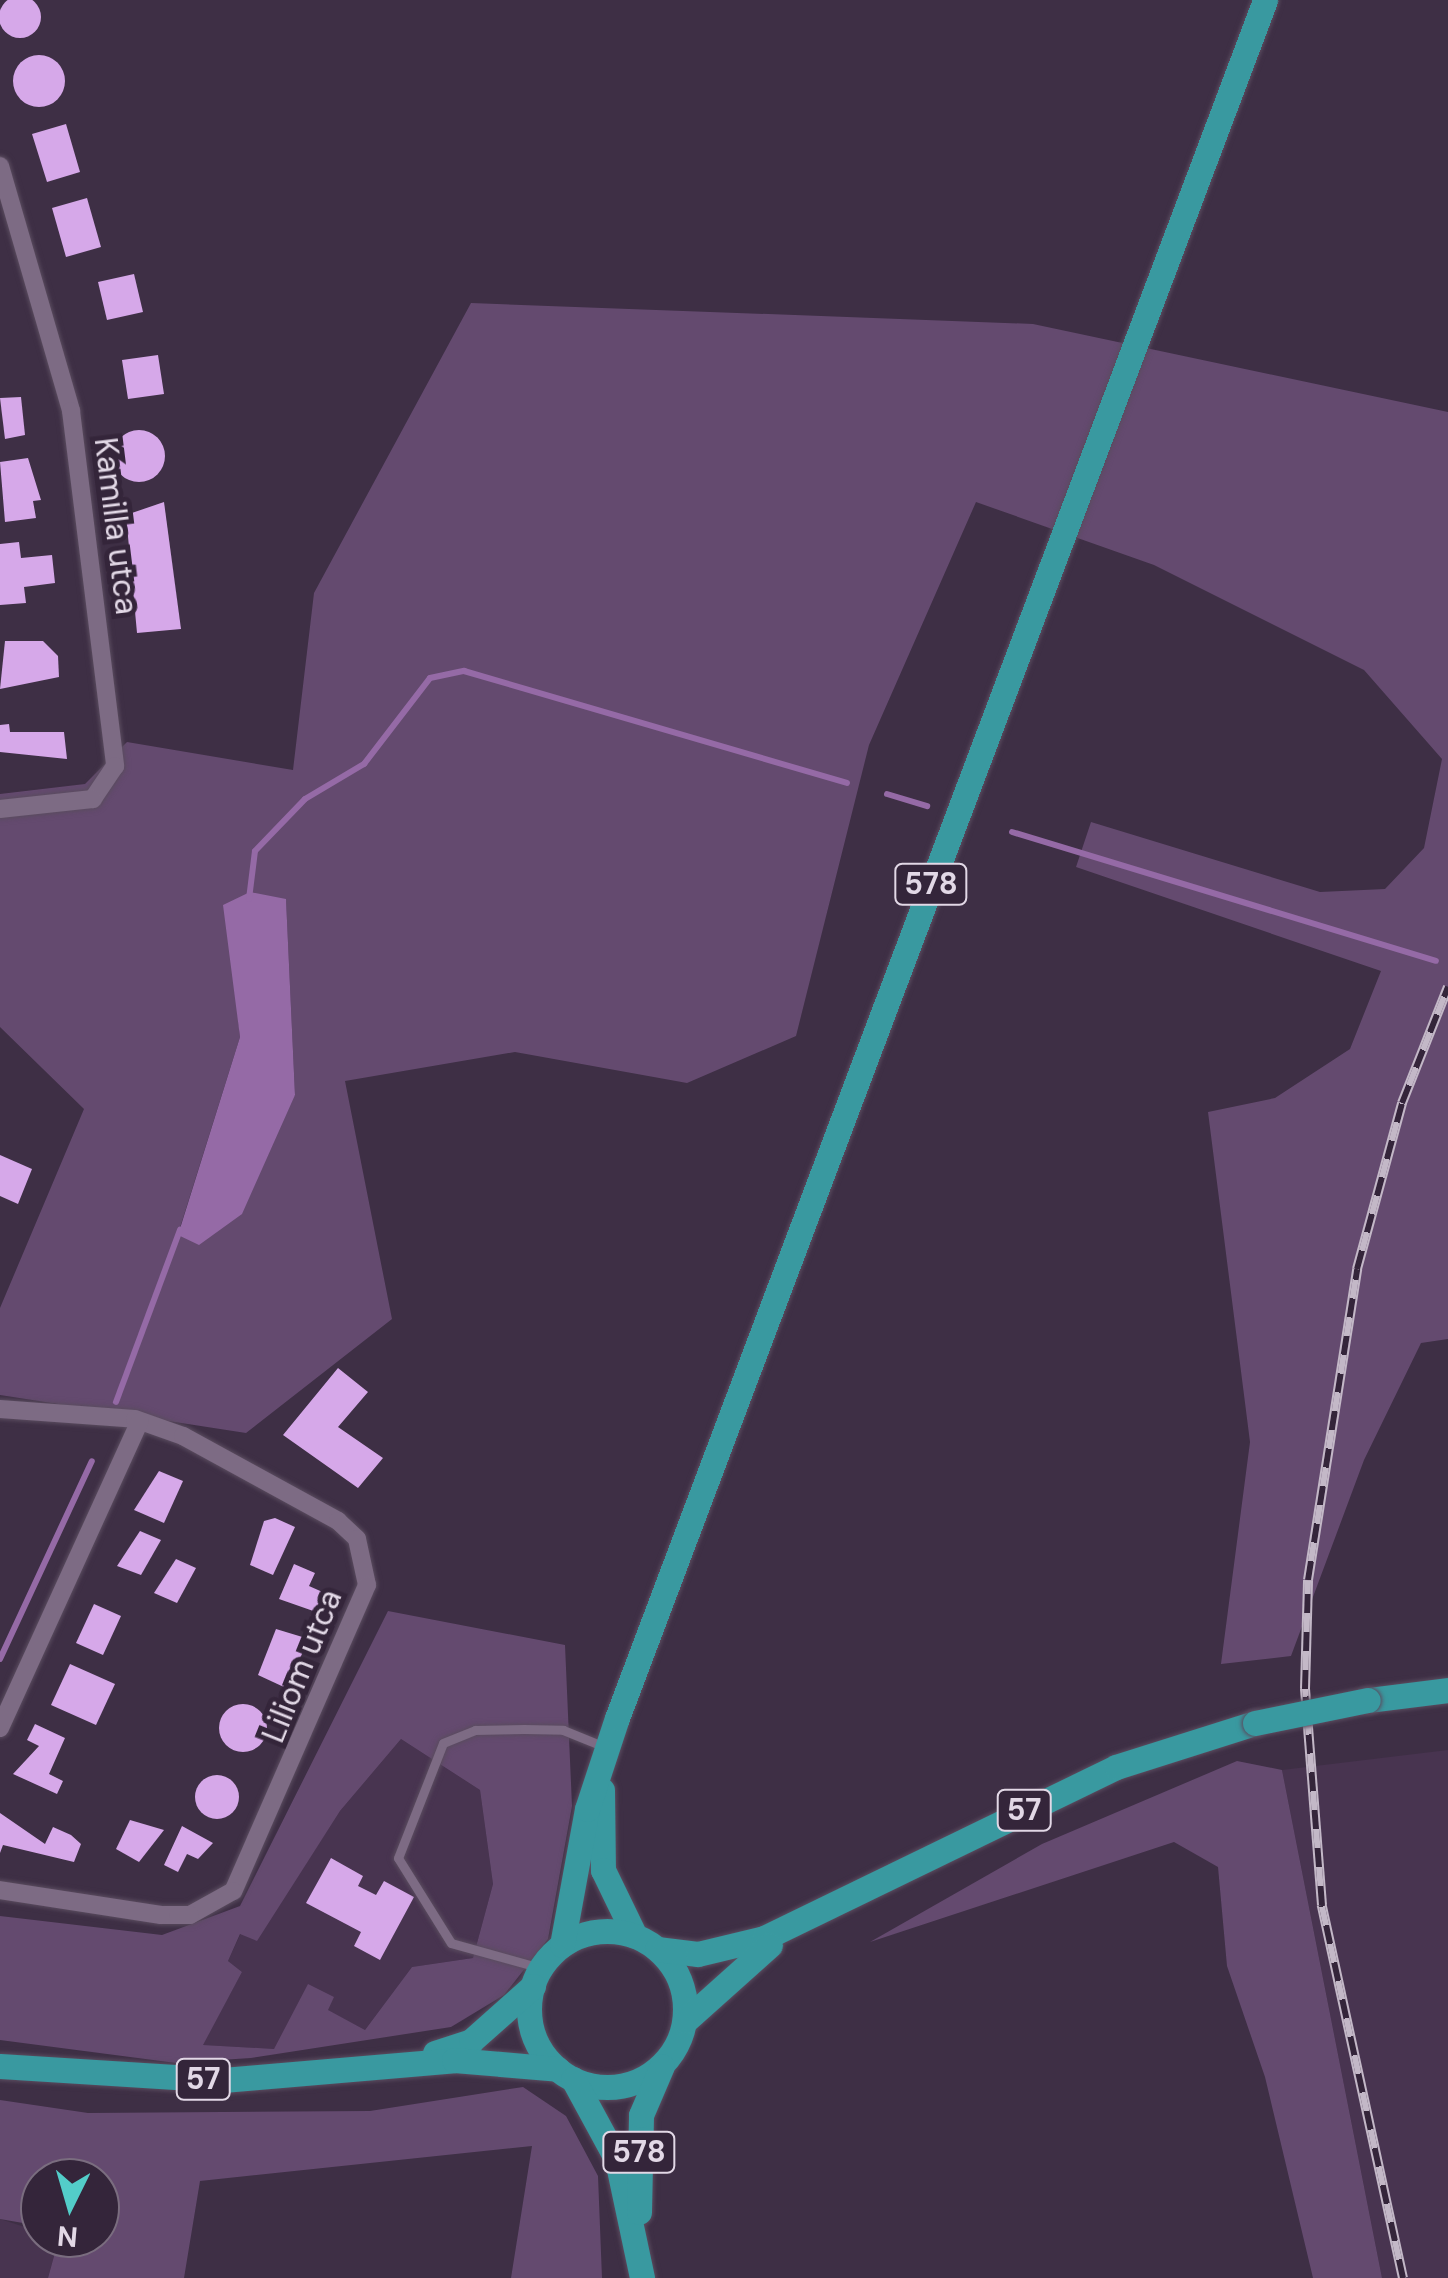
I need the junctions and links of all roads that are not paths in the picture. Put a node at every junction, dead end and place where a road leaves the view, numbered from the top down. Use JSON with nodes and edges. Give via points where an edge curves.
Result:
{"nodes":[{"id":1,"x":1265,"y":0,"type":"edge"},
{"id":2,"x":0,"y":166,"type":"edge"},
{"id":3,"x":0,"y":810,"type":"edge"},
{"id":4,"x":0,"y":1409,"type":"edge"},
{"id":5,"x":140,"y":1421,"type":"junction"},
{"id":6,"x":1448,"y":1690,"type":"edge"},
{"id":7,"x":0,"y":1728,"type":"edge"},
{"id":8,"x":604,"y":1759,"type":"junction"},
{"id":9,"x":0,"y":1890,"type":"edge"},
{"id":10,"x":804,"y":1922,"type":"junction"},
{"id":11,"x":635,"y":1936,"type":"junction"},
{"id":12,"x":562,"y":1946,"type":"junction"},
{"id":13,"x":658,"y":1949,"type":"junction"},
{"id":14,"x":537,"y":1977,"type":"junction"},
{"id":15,"x":685,"y":2021,"type":"junction"},
{"id":16,"x":406,"y":2062,"type":"junction"},
{"id":17,"x":664,"y":2062,"type":"junction"},
{"id":18,"x":0,"y":2066,"type":"edge"},
{"id":19,"x":566,"y":2074,"type":"junction"},
{"id":20,"x":638,"y":2246,"type":"junction"},
{"id":21,"x":642,"y":2278,"type":"edge"}],
"edges":[{"from":1,"to":8,"type":"main road","number":"578"},
{"from":2,"to":3,"type":"street","name":"Kamilla utca","via":[[72,410],[115,766],[106,792],[93,798]]},
{"from":4,"to":5,"type":"street","name":"Liliom utca"},
{"from":5,"to":7,"type":"street"},
{"from":5,"to":9,"type":"street","name":"Liliom utca","via":[[338,1522],[364,1552],[362,1613],[234,1891],[190,1915],[161,1915]]},
{"from":6,"to":10,"type":"main road","number":"57","bridge":true,"via":[[1255,1723],[1116,1766]]},
{"from":8,"to":11,"type":"main road","number":"578","via":[[603,1870]]},
{"from":8,"to":12,"type":"main road","number":"578"},
{"from":8,"to":14,"type":"lane","via":[[564,1730],[475,1730],[443,1743],[398,1858],[451,1943]]},
{"from":10,"to":13,"type":"main road","number":"57","via":[[712,1952]]},
{"from":10,"to":15,"type":"main road","number":"57","via":[[712,1988]]},
{"from":11,"to":12,"type":"main road","number":"57","via":[[597,1931]]},
{"from":11,"to":13,"type":"main road","number":"57"},
{"from":12,"to":14,"type":"main road","number":"57"},
{"from":13,"to":15,"type":"main road","via":[[682,1986]]},
{"from":14,"to":16,"type":"main road","number":"57","via":[[471,2041]]},
{"from":14,"to":19,"type":"main road","via":[[532,2026]]},
{"from":15,"to":17,"type":"main road","number":"57"},
{"from":16,"to":18,"type":"main road","number":"57","via":[[223,2080]]},
{"from":16,"to":19,"type":"main road","number":"57"},
{"from":17,"to":19,"type":"main road","number":"57","via":[[616,2086]]},
{"from":17,"to":20,"type":"main road","number":"578","via":[[641,2115]]},
{"from":19,"to":20,"type":"main road","number":"578","via":[[603,2122]]},
{"from":20,"to":21,"type":"main road","number":"578"}]}
